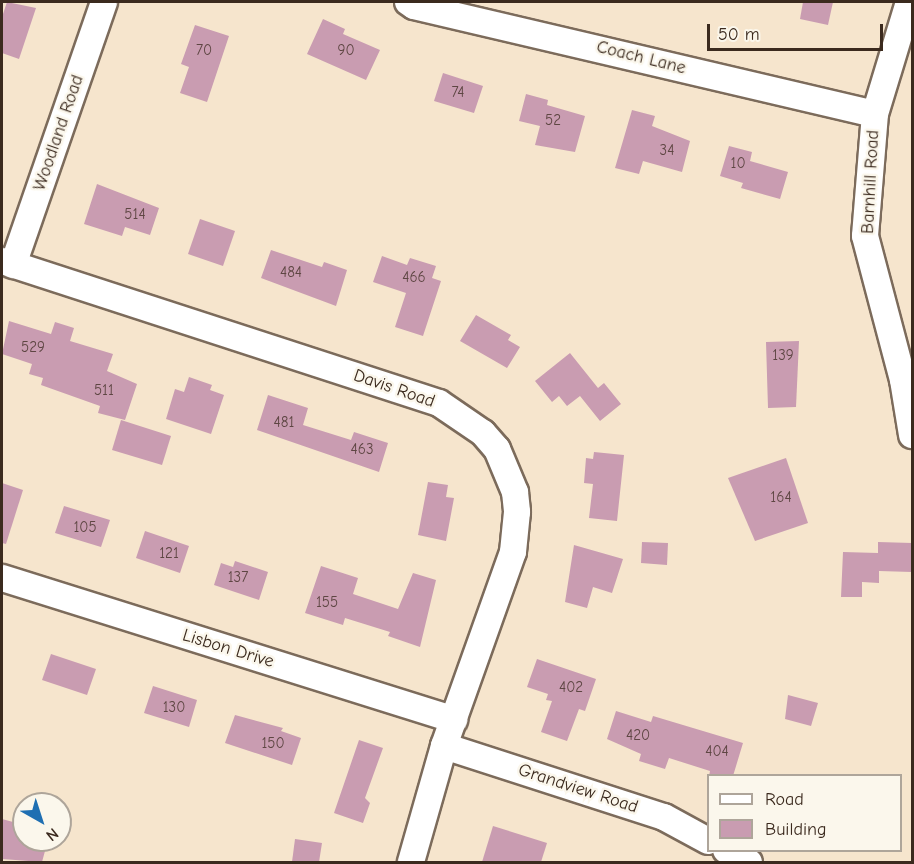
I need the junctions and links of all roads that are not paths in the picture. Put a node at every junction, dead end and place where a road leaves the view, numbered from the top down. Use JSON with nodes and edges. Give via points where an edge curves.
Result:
{"nodes":[{"id":1,"x":104,"y":2,"type":"edge"},
{"id":2,"x":408,"y":2,"type":"edge"},
{"id":3,"x":909,"y":2,"type":"edge"},
{"id":4,"x":875,"y":114,"type":"junction"},
{"id":5,"x":7,"y":263,"type":"edge"},
{"id":6,"x":912,"y":435,"type":"edge"},
{"id":7,"x":2,"y":578,"type":"edge"},
{"id":8,"x":454,"y":720,"type":"junction"},
{"id":9,"x":444,"y":746,"type":"junction"},
{"id":10,"x":707,"y":840,"type":"edge"},
{"id":11,"x":730,"y":852,"type":"edge"},
{"id":12,"x":411,"y":862,"type":"edge"},
{"id":13,"x":749,"y":862,"type":"edge"}],
"edges":[{"from":1,"to":5,"type":"street","name":"Woodland Road"},
{"from":2,"to":4,"type":"street","name":"Coach Lane"},
{"from":3,"to":4,"type":"street","name":"Barnhill Road"},
{"from":4,"to":6,"type":"street","name":"Barnhill Road","via":[[865,236],[903,380]]},
{"from":5,"to":8,"type":"street","name":"Davis Road","via":[[439,403],[483,433],[507,469],[515,492],[517,532]]},
{"from":7,"to":8,"type":"street","name":"Lisbon Drive"},
{"from":8,"to":9,"type":"street","name":"Davis Road"},
{"from":9,"to":10,"type":"street","name":"Grandview Road","via":[[664,817]]},
{"from":9,"to":12,"type":"street","name":"Davis Road"},
{"from":11,"to":13,"type":"street"}]}
